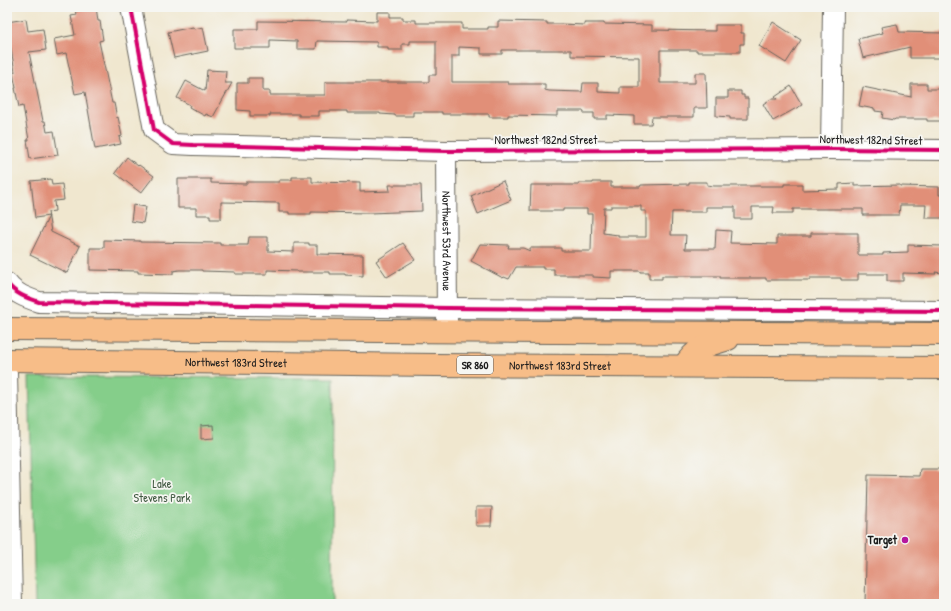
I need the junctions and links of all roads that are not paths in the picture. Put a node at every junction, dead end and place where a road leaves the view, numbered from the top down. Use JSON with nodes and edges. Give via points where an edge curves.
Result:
{"nodes":[{"id":1,"x":131,"y":7,"type":"edge"},
{"id":2,"x":833,"y":7,"type":"edge"},
{"id":3,"x":830,"y":149,"type":"junction"},
{"id":4,"x":944,"y":150,"type":"edge"},
{"id":5,"x":446,"y":151,"type":"junction"},
{"id":6,"x":7,"y":284,"type":"edge"},
{"id":7,"x":447,"y":308,"type":"junction"},
{"id":8,"x":944,"y":311,"type":"edge"},
{"id":9,"x":7,"y":328,"type":"edge"},
{"id":10,"x":448,"y":332,"type":"junction"},
{"id":11,"x":7,"y":333,"type":"edge"},
{"id":12,"x":747,"y":333,"type":"junction"},
{"id":13,"x":944,"y":334,"type":"edge"},
{"id":14,"x":7,"y":360,"type":"edge"},
{"id":15,"x":684,"y":366,"type":"junction"},
{"id":16,"x":944,"y":368,"type":"edge"},
{"id":17,"x":7,"y":372,"type":"edge"},
{"id":18,"x":7,"y":380,"type":"edge"},
{"id":19,"x":12,"y":604,"type":"edge"}],
"edges":[{"from":1,"to":5,"type":"street","name":"Northwest 182nd Street","via":[[154,130],[173,144]]},
{"from":2,"to":3,"type":"street"},
{"from":3,"to":4,"type":"street","name":"Northwest 182nd Street"},
{"from":3,"to":5,"type":"street","name":"Northwest 182nd Street"},
{"from":5,"to":7,"type":"street","name":"Northwest 53rd Avenue"},
{"from":6,"to":7,"type":"street","via":[[24,297],[39,302]]},
{"from":7,"to":8,"type":"street"},
{"from":7,"to":10,"type":"street","name":"Northwest 53rd Avenue"},
{"from":9,"to":10,"type":"main road"},
{"from":9,"to":11,"type":"street"},
{"from":10,"to":12,"type":"main road"},
{"from":12,"to":13,"type":"main road"},
{"from":12,"to":15,"type":"main road","via":[[702,347]]},
{"from":14,"to":15,"type":"main road","name":"Northwest 183rd Street","number":"SR 860"},
{"from":15,"to":16,"type":"main road","name":"Northwest 183rd Street","number":"SR 860"},
{"from":17,"to":18,"type":"street"},
{"from":18,"to":19,"type":"street"}]}
